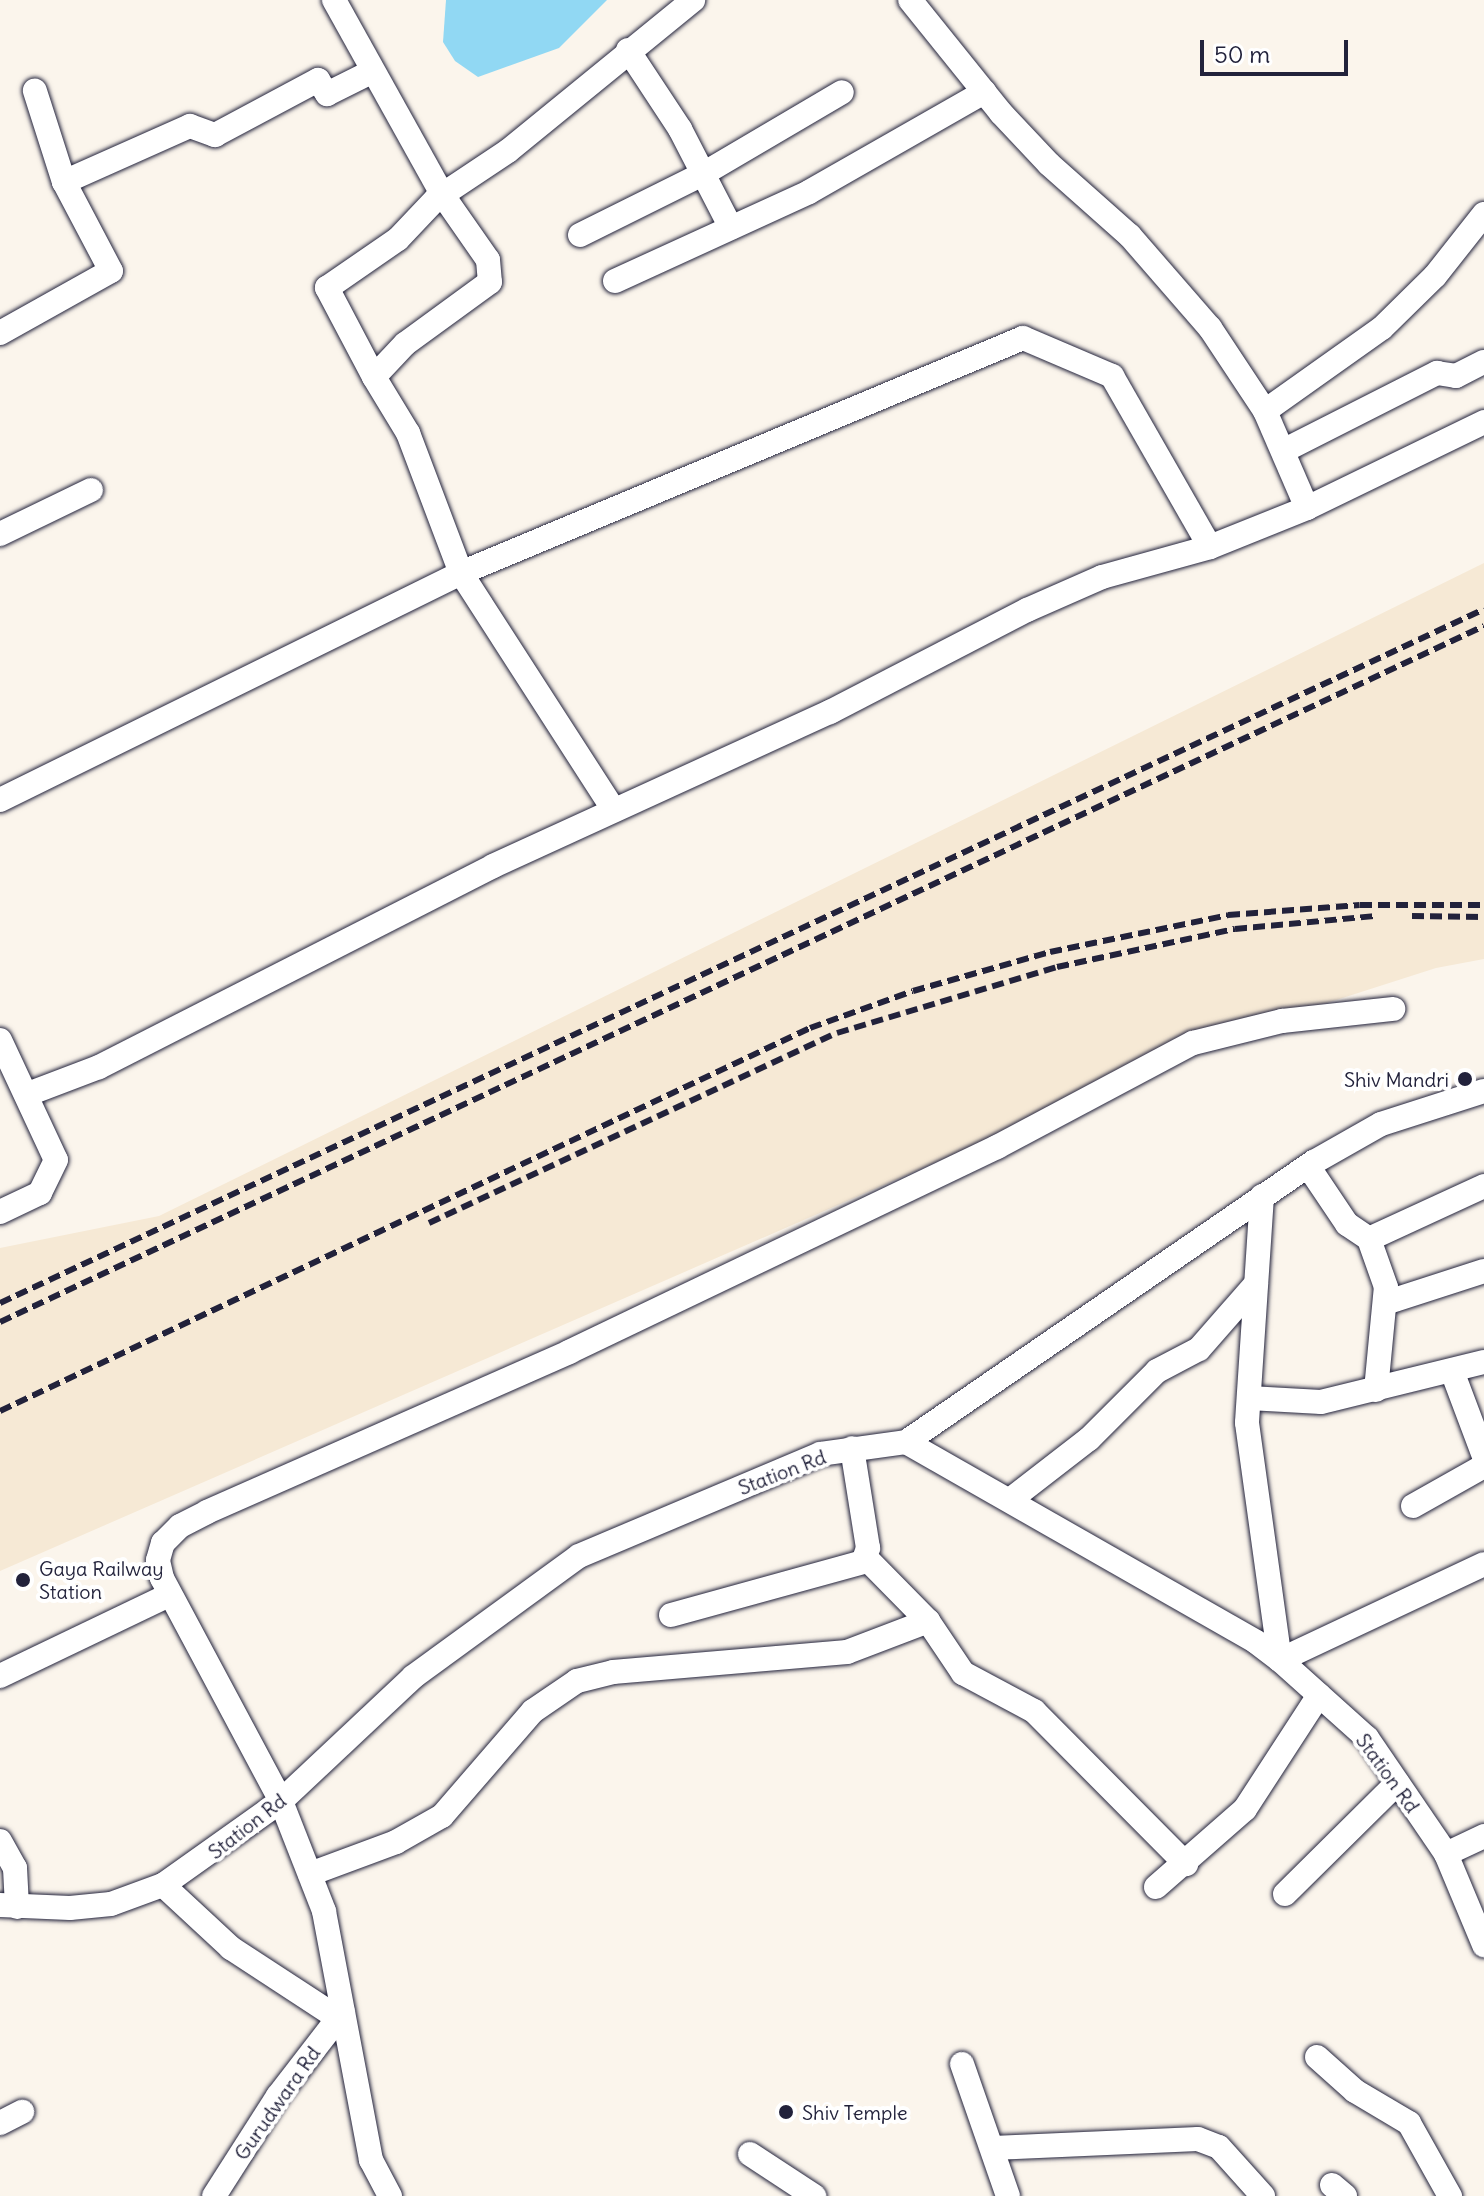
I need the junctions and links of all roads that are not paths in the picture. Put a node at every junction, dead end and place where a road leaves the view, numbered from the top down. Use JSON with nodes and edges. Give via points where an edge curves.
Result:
{"nodes":[{"id":1,"x":334,"y":0,"type":"edge"},
{"id":2,"x":693,"y":0,"type":"edge"},
{"id":3,"x":910,"y":0,"type":"edge"},
{"id":4,"x":628,"y":50,"type":"junction"},
{"id":5,"x":373,"y":71,"type":"junction"},
{"id":6,"x":35,"y":91,"type":"dead end"},
{"id":7,"x":842,"y":92,"type":"dead end"},
{"id":8,"x":984,"y":92,"type":"junction"},
{"id":9,"x":703,"y":174,"type":"junction"},
{"id":10,"x":64,"y":182,"type":"junction"},
{"id":11,"x":442,"y":194,"type":"junction"},
{"id":12,"x":1484,"y":214,"type":"edge"},
{"id":13,"x":731,"y":228,"type":"junction"},
{"id":14,"x":580,"y":235,"type":"dead end"},
{"id":15,"x":615,"y":281,"type":"dead end"},
{"id":16,"x":0,"y":333,"type":"edge"},
{"id":17,"x":1484,"y":362,"type":"edge"},
{"id":18,"x":374,"y":377,"type":"junction"},
{"id":19,"x":1265,"y":411,"type":"junction"},
{"id":20,"x":1484,"y":422,"type":"edge"},
{"id":21,"x":1283,"y":451,"type":"junction"},
{"id":22,"x":91,"y":490,"type":"dead end"},
{"id":23,"x":1307,"y":508,"type":"junction"},
{"id":24,"x":0,"y":534,"type":"edge"},
{"id":25,"x":1210,"y":547,"type":"junction"},
{"id":26,"x":461,"y":573,"type":"junction"},
{"id":27,"x":0,"y":800,"type":"edge"},
{"id":28,"x":614,"y":810,"type":"junction"},
{"id":29,"x":1393,"y":1009,"type":"dead end"},
{"id":30,"x":0,"y":1040,"type":"edge"},
{"id":31,"x":1484,"y":1091,"type":"edge"},
{"id":32,"x":28,"y":1094,"type":"junction"},
{"id":33,"x":1308,"y":1166,"type":"junction"},
{"id":34,"x":1484,"y":1186,"type":"edge"},
{"id":35,"x":1262,"y":1196,"type":"junction"},
{"id":36,"x":0,"y":1212,"type":"edge"},
{"id":37,"x":1369,"y":1239,"type":"junction"},
{"id":38,"x":1484,"y":1271,"type":"edge"},
{"id":39,"x":1256,"y":1284,"type":"junction"},
{"id":40,"x":1385,"y":1303,"type":"junction"},
{"id":41,"x":1484,"y":1362,"type":"edge"},
{"id":42,"x":1452,"y":1371,"type":"junction"},
{"id":43,"x":1376,"y":1390,"type":"junction"},
{"id":44,"x":1249,"y":1398,"type":"junction"},
{"id":45,"x":906,"y":1442,"type":"junction"},
{"id":46,"x":852,"y":1448,"type":"junction"},
{"id":47,"x":1484,"y":1456,"type":"edge"},
{"id":48,"x":1484,"y":1466,"type":"edge"},
{"id":49,"x":1010,"y":1500,"type":"junction"},
{"id":50,"x":1413,"y":1506,"type":"dead end"},
{"id":51,"x":866,"y":1558,"type":"junction"},
{"id":52,"x":1481,"y":1572,"type":"edge"},
{"id":53,"x":169,"y":1595,"type":"junction"},
{"id":54,"x":671,"y":1615,"type":"dead end"},
{"id":55,"x":928,"y":1621,"type":"junction"},
{"id":56,"x":1280,"y":1660,"type":"junction"},
{"id":57,"x":0,"y":1676,"type":"edge"},
{"id":58,"x":1319,"y":1695,"type":"junction"},
{"id":59,"x":1397,"y":1783,"type":"junction"},
{"id":60,"x":281,"y":1801,"type":"junction"},
{"id":61,"x":1484,"y":1836,"type":"edge"},
{"id":62,"x":0,"y":1841,"type":"edge"},
{"id":63,"x":1446,"y":1854,"type":"junction"},
{"id":64,"x":1186,"y":1864,"type":"junction"},
{"id":65,"x":310,"y":1874,"type":"junction"},
{"id":66,"x":163,"y":1885,"type":"junction"},
{"id":67,"x":1156,"y":1887,"type":"dead end"},
{"id":68,"x":1285,"y":1894,"type":"dead end"},
{"id":69,"x":9,"y":1906,"type":"edge"},
{"id":70,"x":1484,"y":1945,"type":"edge"},
{"id":71,"x":340,"y":2015,"type":"junction"},
{"id":72,"x":1317,"y":2057,"type":"dead end"},
{"id":73,"x":962,"y":2064,"type":"dead end"},
{"id":74,"x":993,"y":2148,"type":"junction"},
{"id":75,"x":750,"y":2154,"type":"dead end"},
{"id":76,"x":214,"y":2196,"type":"edge"},
{"id":77,"x":390,"y":2196,"type":"edge"},
{"id":78,"x":814,"y":2196,"type":"edge"},
{"id":79,"x":1008,"y":2196,"type":"edge"},
{"id":80,"x":1263,"y":2196,"type":"edge"},
{"id":81,"x":1450,"y":2196,"type":"edge"}],
"edges":[{"from":1,"to":5,"type":"street"},
{"from":2,"to":4,"type":"street"},
{"from":3,"to":8,"type":"street"},
{"from":4,"to":9,"type":"street"},
{"from":4,"to":11,"type":"street","via":[[508,151]]},
{"from":5,"to":10,"type":"street","via":[[327,94],[318,80],[215,135],[190,126]]},
{"from":5,"to":11,"type":"street"},
{"from":6,"to":10,"type":"street"},
{"from":7,"to":9,"type":"street"},
{"from":8,"to":13,"type":"street","via":[[876,157]]},
{"from":8,"to":19,"type":"street","via":[[1049,164],[1163,273],[1210,328]]},
{"from":9,"to":13,"type":"street"},
{"from":9,"to":14,"type":"street"},
{"from":10,"to":16,"type":"street","via":[[111,274]]},
{"from":11,"to":18,"type":"street","via":[[398,239],[327,288]]},
{"from":11,"to":18,"type":"street","via":[[488,260],[490,282],[405,344]]},
{"from":12,"to":19,"type":"street","via":[[1435,276],[1382,328]]},
{"from":13,"to":15,"type":"street"},
{"from":17,"to":21,"type":"street","via":[[1456,376],[1437,373]]},
{"from":18,"to":26,"type":"street","via":[[408,433]]},
{"from":19,"to":21,"type":"street"},
{"from":20,"to":23,"type":"street"},
{"from":21,"to":23,"type":"street"},
{"from":22,"to":24,"type":"street"},
{"from":23,"to":25,"type":"street"},
{"from":25,"to":26,"type":"street","via":[[1112,376],[1023,338]]},
{"from":25,"to":28,"type":"street","via":[[1077,588],[830,712]]},
{"from":26,"to":27,"type":"street"},
{"from":26,"to":28,"type":"street"},
{"from":28,"to":32,"type":"street","via":[[99,1067]]},
{"from":29,"to":53,"type":"street","via":[[1282,1021],[1193,1043],[997,1147],[584,1346],[207,1512],[180,1526],[163,1543],[158,1560]]},
{"from":30,"to":32,"type":"street"},
{"from":31,"to":33,"type":"street","via":[[1381,1124]]},
{"from":32,"to":36,"type":"street","via":[[56,1160],[40,1193]]},
{"from":33,"to":35,"type":"street"},
{"from":33,"to":37,"type":"street","via":[[1347,1224]]},
{"from":34,"to":37,"type":"street"},
{"from":35,"to":39,"type":"street"},
{"from":35,"to":45,"type":"street"},
{"from":37,"to":40,"type":"street","via":[[1386,1287]]},
{"from":38,"to":40,"type":"street"},
{"from":39,"to":44,"type":"street"},
{"from":39,"to":49,"type":"street","via":[[1199,1349],[1157,1371],[1089,1439]]},
{"from":40,"to":43,"type":"street"},
{"from":41,"to":42,"type":"street"},
{"from":42,"to":43,"type":"street"},
{"from":42,"to":47,"type":"street"},
{"from":43,"to":44,"type":"street","via":[[1321,1402]]},
{"from":44,"to":56,"type":"street","via":[[1259,1540]]},
{"from":45,"to":46,"type":"street","name":"Station Rd"},
{"from":45,"to":49,"type":"street","name":"Station Rd"},
{"from":46,"to":51,"type":"street"},
{"from":46,"to":60,"type":"street","name":"Station Rd","via":[[820,1454],[579,1556],[413,1677]]},
{"from":48,"to":50,"type":"street"},
{"from":49,"to":56,"type":"street","name":"Station Rd"},
{"from":51,"to":54,"type":"street","via":[[852,1568]]},
{"from":51,"to":55,"type":"street"},
{"from":52,"to":56,"type":"street"},
{"from":53,"to":57,"type":"street"},
{"from":53,"to":60,"type":"street"},
{"from":55,"to":64,"type":"street","via":[[963,1673],[1034,1711]]},
{"from":55,"to":65,"type":"street","via":[[847,1652],[613,1672],[577,1681],[522,1721],[442,1816],[396,1842]]},
{"from":56,"to":58,"type":"street","name":"Station Rd"},
{"from":58,"to":59,"type":"street","name":"Station Rd","via":[[1367,1738]]},
{"from":58,"to":64,"type":"street","via":[[1252,1800]]},
{"from":59,"to":63,"type":"street","name":"Station Rd"},
{"from":59,"to":68,"type":"street"},
{"from":60,"to":65,"type":"street"},
{"from":60,"to":66,"type":"street","name":"Station Rd"},
{"from":61,"to":63,"type":"street"},
{"from":62,"to":69,"type":"street","via":[[15,1868]]},
{"from":63,"to":70,"type":"street","name":"Station Rd"},
{"from":64,"to":67,"type":"street"},
{"from":65,"to":71,"type":"street","via":[[324,1911]]},
{"from":66,"to":69,"type":"street","name":"Station Rd","via":[[111,1904]]},
{"from":66,"to":71,"type":"street","via":[[231,1948]]},
{"from":71,"to":76,"type":"street","name":"Gurudwara Rd","via":[[278,2096]]},
{"from":71,"to":77,"type":"street","via":[[371,2160]]},
{"from":72,"to":81,"type":"street","via":[[1355,2091],[1409,2123]]},
{"from":73,"to":74,"type":"street"},
{"from":74,"to":79,"type":"street"},
{"from":74,"to":80,"type":"street","via":[[1198,2139],[1219,2147]]},
{"from":75,"to":78,"type":"street"}]}
